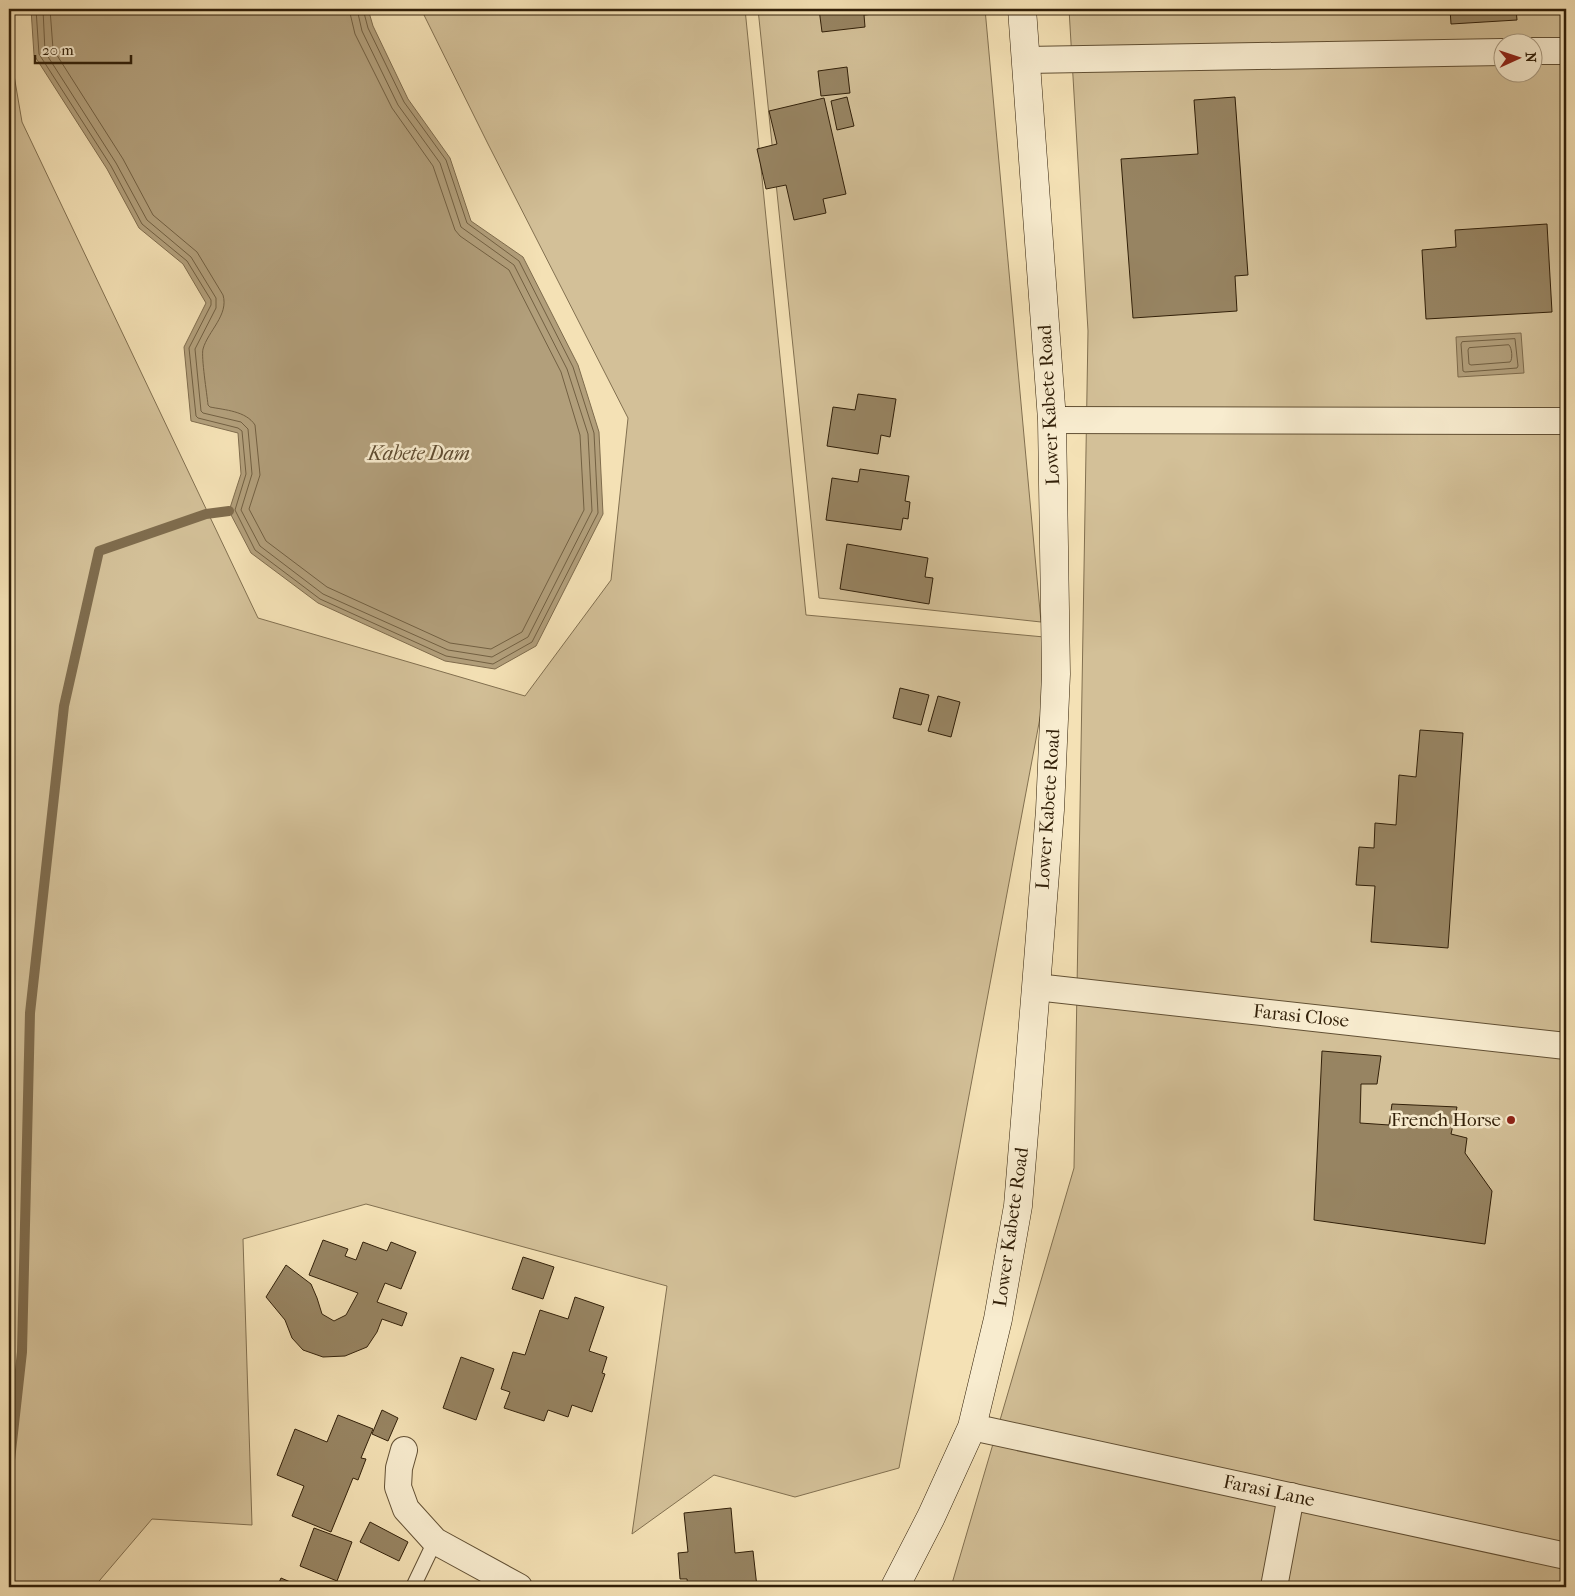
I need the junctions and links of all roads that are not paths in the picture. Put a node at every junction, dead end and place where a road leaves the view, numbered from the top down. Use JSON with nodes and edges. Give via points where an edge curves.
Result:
{"nodes":[{"id":1,"x":1022,"y":9,"type":"edge"},
{"id":2,"x":1566,"y":50,"type":"edge"},
{"id":3,"x":1542,"y":51,"type":"edge"},
{"id":4,"x":1492,"y":52,"type":"edge"},
{"id":5,"x":1026,"y":60,"type":"junction"},
{"id":6,"x":1052,"y":420,"type":"junction"},
{"id":7,"x":1566,"y":420,"type":"edge"},
{"id":8,"x":1036,"y":987,"type":"junction"},
{"id":9,"x":1566,"y":1046,"type":"edge"},
{"id":10,"x":972,"y":1427,"type":"junction"},
{"id":11,"x":404,"y":1450,"type":"dead end"},
{"id":12,"x":1291,"y":1496,"type":"junction"},
{"id":13,"x":436,"y":1542,"type":"junction"},
{"id":14,"x":1566,"y":1556,"type":"edge"},
{"id":15,"x":413,"y":1587,"type":"edge"},
{"id":16,"x":519,"y":1587,"type":"edge"},
{"id":17,"x":895,"y":1587,"type":"edge"},
{"id":18,"x":1274,"y":1587,"type":"edge"}],
"edges":[{"from":1,"to":5,"type":"main road","name":"Lower Kabete Road"},
{"from":2,"to":3,"type":"street"},
{"from":4,"to":5,"type":"street"},
{"from":5,"to":6,"type":"main road","name":"Lower Kabete Road"},
{"from":6,"to":7,"type":"street"},
{"from":6,"to":8,"type":"main road","name":"Lower Kabete Road","via":[[1056,674],[1050,810]]},
{"from":8,"to":9,"type":"street","name":"Farasi Close"},
{"from":8,"to":10,"type":"main road","name":"Lower Kabete Road","via":[[1018,1206],[998,1319]]},
{"from":10,"to":12,"type":"street","name":"Farasi Lane"},
{"from":10,"to":17,"type":"main road","name":"Lower Kabete Road"},
{"from":11,"to":13,"type":"street","via":[[398,1487],[406,1509]]},
{"from":12,"to":14,"type":"street","name":"Farasi Lane"},
{"from":12,"to":18,"type":"street"},
{"from":13,"to":15,"type":"lane"},
{"from":13,"to":16,"type":"street"}]}
